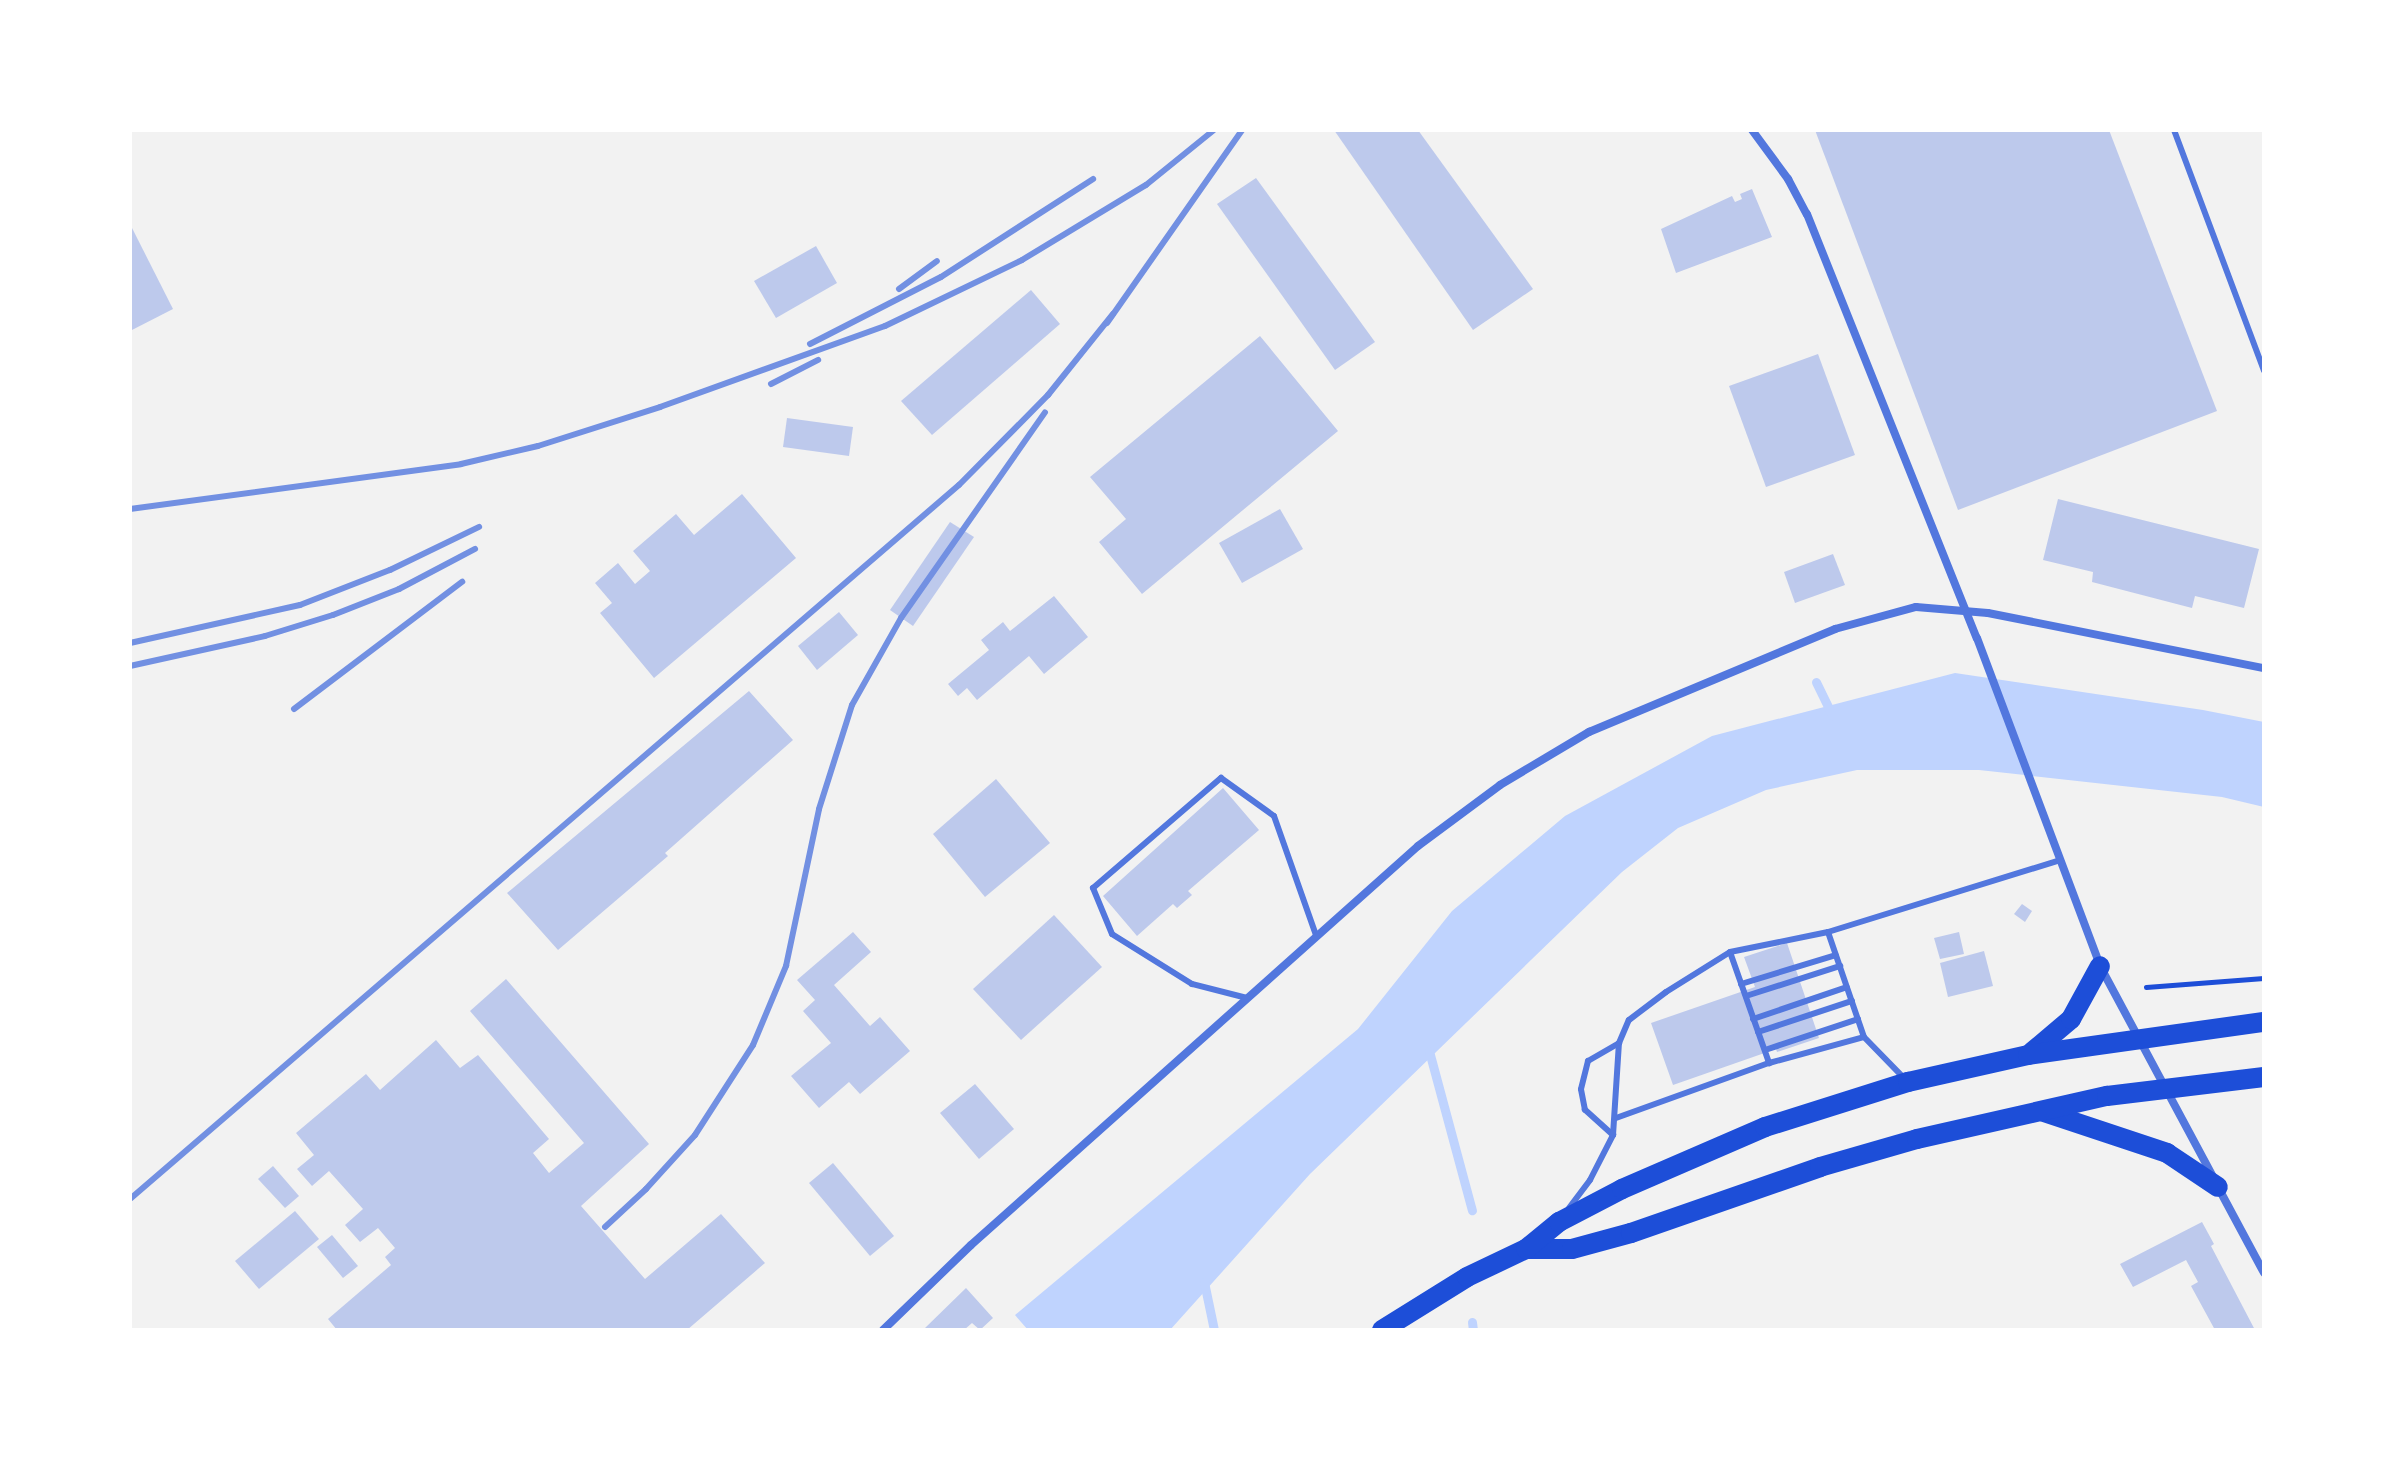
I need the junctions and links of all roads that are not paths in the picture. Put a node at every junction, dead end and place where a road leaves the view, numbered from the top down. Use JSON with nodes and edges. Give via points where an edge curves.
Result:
{"nodes":[{"id":1,"x":1752,"y":130,"type":"edge"},
{"id":2,"x":2174,"y":130,"type":"edge"},
{"id":3,"x":2264,"y":371,"type":"edge"},
{"id":4,"x":1965,"y":610,"type":"junction"},
{"id":5,"x":2264,"y":668,"type":"edge"},
{"id":6,"x":2060,"y":860,"type":"junction"},
{"id":7,"x":1828,"y":932,"type":"junction"},
{"id":8,"x":1316,"y":935,"type":"junction"},
{"id":9,"x":1730,"y":952,"type":"junction"},
{"id":10,"x":1836,"y":955,"type":"junction"},
{"id":11,"x":1840,"y":966,"type":"junction"},
{"id":12,"x":2100,"y":966,"type":"junction"},
{"id":13,"x":1741,"y":984,"type":"junction"},
{"id":14,"x":1847,"y":987,"type":"junction"},
{"id":15,"x":1746,"y":996,"type":"junction"},
{"id":16,"x":1247,"y":998,"type":"junction"},
{"id":17,"x":1852,"y":1001,"type":"junction"},
{"id":18,"x":1753,"y":1019,"type":"junction"},
{"id":19,"x":1858,"y":1019,"type":"junction"},
{"id":20,"x":2264,"y":1022,"type":"edge"},
{"id":21,"x":1758,"y":1032,"type":"junction"},
{"id":22,"x":1864,"y":1037,"type":"junction"},
{"id":23,"x":2138,"y":1038,"type":"junction"},
{"id":24,"x":1619,"y":1043,"type":"junction"},
{"id":25,"x":1765,"y":1050,"type":"junction"},
{"id":26,"x":2028,"y":1055,"type":"junction"},
{"id":27,"x":1769,"y":1063,"type":"junction"},
{"id":28,"x":2264,"y":1077,"type":"edge"},
{"id":29,"x":1908,"y":1082,"type":"junction"},
{"id":30,"x":2164,"y":1087,"type":"junction"},
{"id":31,"x":2040,"y":1111,"type":"junction"},
{"id":32,"x":1616,"y":1118,"type":"junction"},
{"id":33,"x":1613,"y":1135,"type":"junction"},
{"id":34,"x":2218,"y":1187,"type":"junction"},
{"id":35,"x":1559,"y":1222,"type":"junction"},
{"id":36,"x":1526,"y":1249,"type":"junction"},
{"id":37,"x":2264,"y":1273,"type":"edge"},
{"id":38,"x":883,"y":1330,"type":"edge"},
{"id":39,"x":1382,"y":1330,"type":"edge"}],
"edges":[{"from":1,"to":4,"type":"street","via":[[1807,214]]},
{"from":2,"to":3,"type":"lane"},
{"from":4,"to":5,"type":"street"},
{"from":4,"to":6,"type":"street"},
{"from":4,"to":8,"type":"street","via":[[1916,607],[1847,625],[1589,732],[1500,785],[1418,846]]},
{"from":6,"to":7,"type":"lane"},
{"from":6,"to":12,"type":"street"},
{"from":7,"to":9,"type":"lane"},
{"from":7,"to":10,"type":"lane"},
{"from":8,"to":16,"type":"street"},
{"from":8,"to":16,"type":"lane","via":[[1274,816],[1221,778],[1093,888],[1112,934],[1192,984]]},
{"from":9,"to":13,"type":"lane"},
{"from":9,"to":24,"type":"lane","via":[[1629,1020]]},
{"from":10,"to":11,"type":"lane"},
{"from":10,"to":13,"type":"lane"},
{"from":11,"to":14,"type":"lane"},
{"from":11,"to":15,"type":"lane"},
{"from":12,"to":23,"type":"street"},
{"from":12,"to":26,"type":"main road","via":[[2071,1019]]},
{"from":13,"to":15,"type":"lane"},
{"from":14,"to":17,"type":"lane"},
{"from":14,"to":18,"type":"lane"},
{"from":15,"to":18,"type":"lane"},
{"from":16,"to":38,"type":"street"},
{"from":17,"to":19,"type":"lane"},
{"from":17,"to":21,"type":"lane"},
{"from":18,"to":21,"type":"lane"},
{"from":19,"to":22,"type":"lane"},
{"from":19,"to":25,"type":"lane"},
{"from":20,"to":23,"type":"main road"},
{"from":21,"to":25,"type":"lane"},
{"from":22,"to":27,"type":"lane"},
{"from":22,"to":29,"type":"lane"},
{"from":23,"to":26,"type":"main road"},
{"from":23,"to":30,"type":"street"},
{"from":24,"to":32,"type":"lane"},
{"from":24,"to":33,"type":"lane","via":[[1588,1061],[1581,1089],[1585,1110]]},
{"from":25,"to":27,"type":"lane"},
{"from":26,"to":29,"type":"main road"},
{"from":27,"to":32,"type":"lane"},
{"from":28,"to":30,"type":"main road"},
{"from":29,"to":35,"type":"main road","via":[[1765,1127]]},
{"from":30,"to":31,"type":"main road"},
{"from":30,"to":34,"type":"street"},
{"from":31,"to":34,"type":"main road","via":[[2167,1153]]},
{"from":31,"to":36,"type":"main road","via":[[1820,1167],[1572,1249]]},
{"from":32,"to":33,"type":"lane"},
{"from":33,"to":35,"type":"lane","via":[[1590,1180]]},
{"from":34,"to":37,"type":"street"},
{"from":35,"to":36,"type":"main road"},
{"from":36,"to":39,"type":"main road","via":[[1467,1277]]}]}
